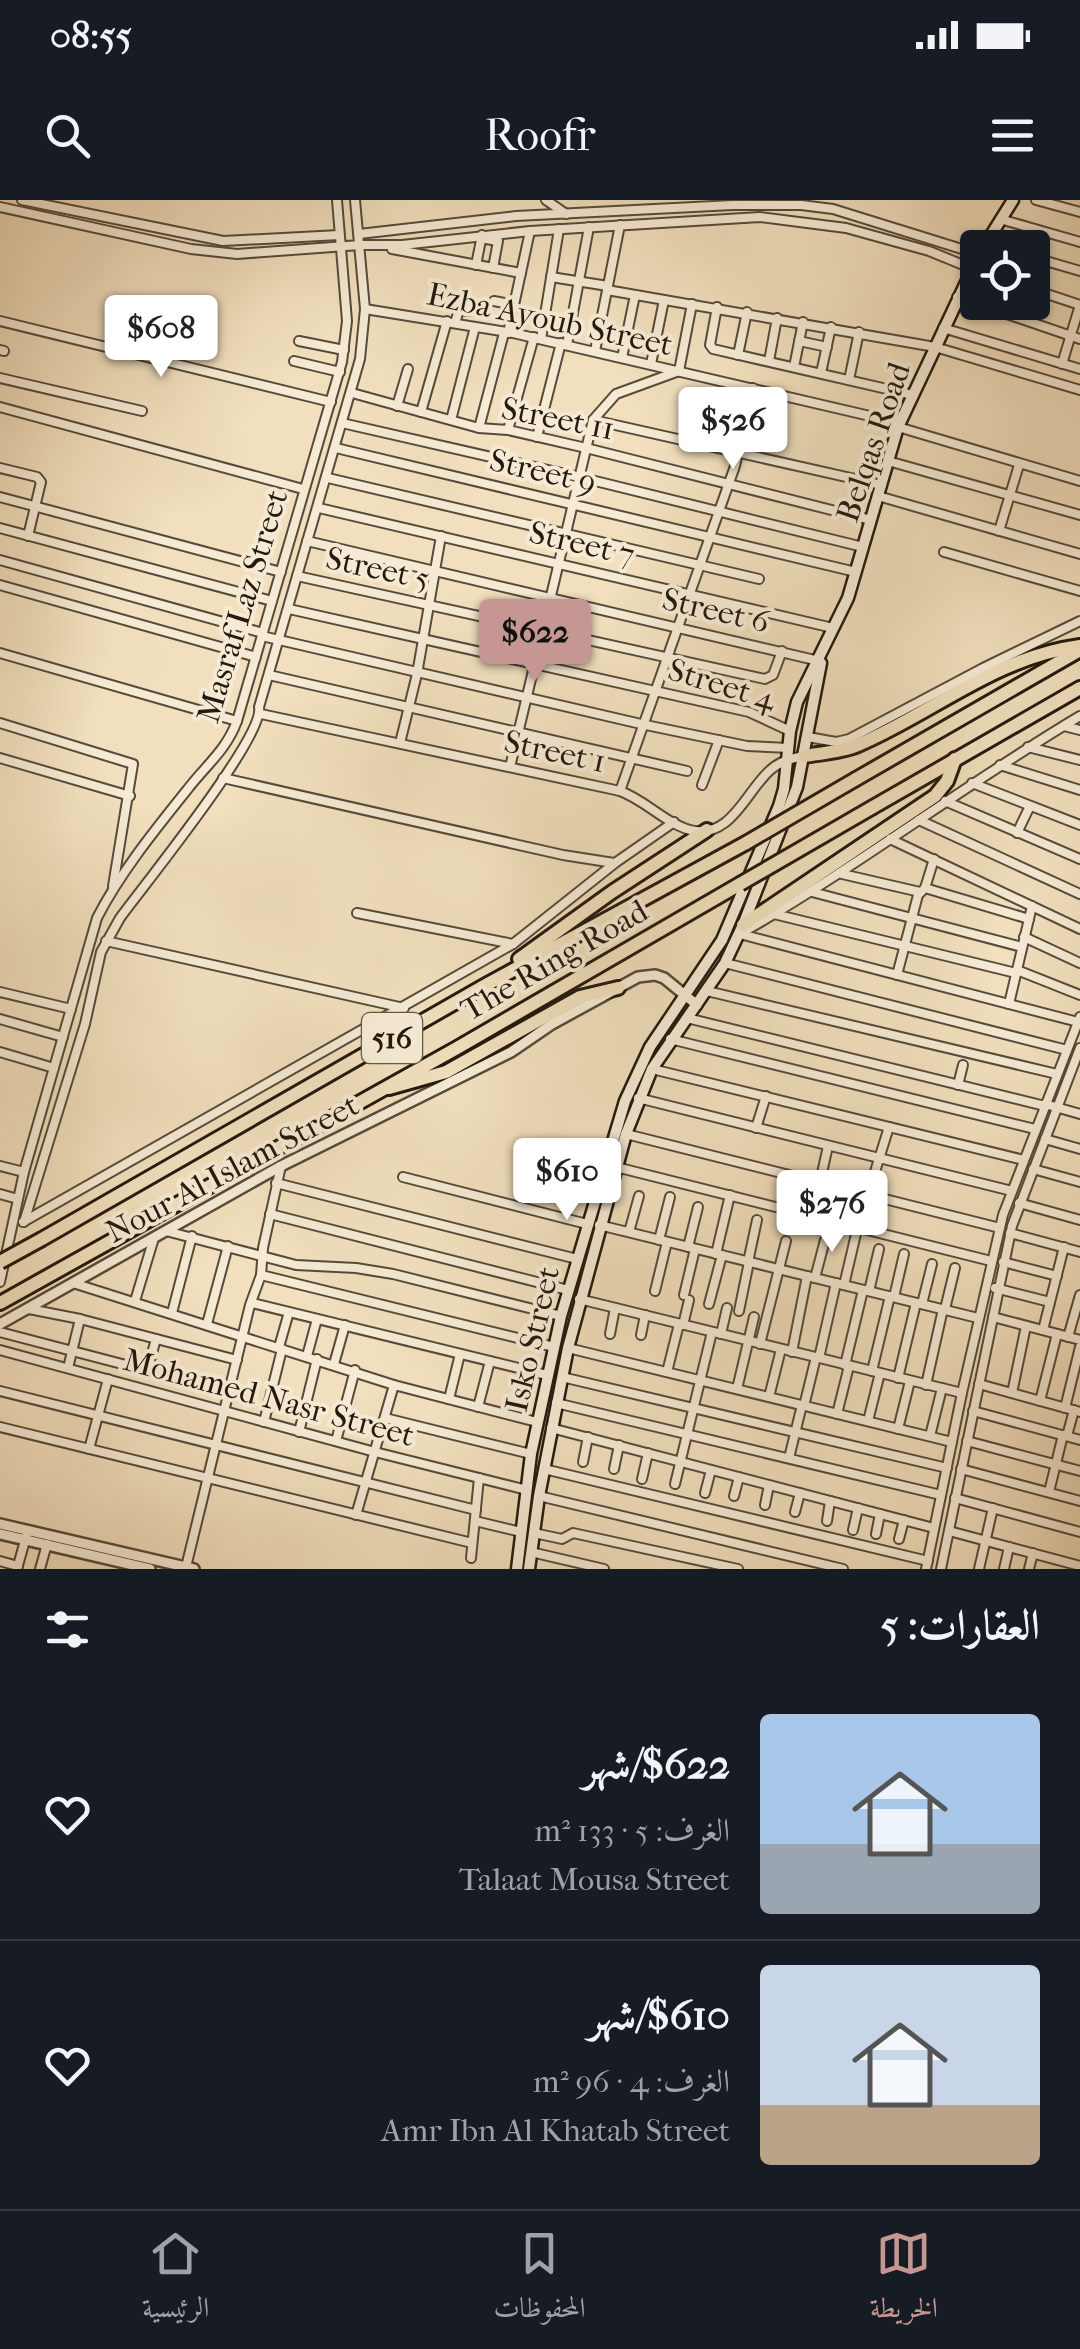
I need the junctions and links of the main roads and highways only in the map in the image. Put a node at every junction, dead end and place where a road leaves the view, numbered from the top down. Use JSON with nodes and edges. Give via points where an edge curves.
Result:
{"nodes":[{"id":1,"x":1013,"y":200,"type":"edge"},
{"id":2,"x":993,"y":230,"type":"edge"},
{"id":3,"x":960,"y":292,"type":"edge"},
{"id":4,"x":1080,"y":648,"type":"edge"},
{"id":5,"x":819,"y":661,"type":"junction"},
{"id":6,"x":1080,"y":688,"type":"edge"},
{"id":7,"x":804,"y":756,"type":"junction"},
{"id":8,"x":955,"y":759,"type":"junction"},
{"id":9,"x":707,"y":830,"type":"road end"},
{"id":10,"x":738,"y":925,"type":"junction"},
{"id":11,"x":484,"y":986,"type":"junction"},
{"id":12,"x":618,"y":988,"type":"road end"},
{"id":13,"x":377,"y":1090,"type":"junction"},
{"id":14,"x":593,"y":1225,"type":"junction"},
{"id":15,"x":0,"y":1262,"type":"edge"},
{"id":16,"x":0,"y":1302,"type":"edge"},
{"id":17,"x":518,"y":1569,"type":"edge"},
{"id":18,"x":529,"y":1569,"type":"edge"}],
"edges":[{"from":1,"to":2,"type":"main road"},
{"from":3,"to":5,"type":"main road","name":"Belqas Road","via":[[899,425],[856,572]]},
{"from":4,"to":7,"type":"highway","via":[[1012,664],[858,745]]},
{"from":4,"to":11,"type":"highway","name":"The Ring Road","number":"516","bridge":true},
{"from":5,"to":7,"type":"main road"},
{"from":5,"to":10,"type":"main road","via":[[798,702],[779,806]]},
{"from":6,"to":8,"type":"highway","name":"The Ring Road","number":"516"},
{"from":7,"to":10,"type":"main road","via":[[797,788]]},
{"from":8,"to":10,"type":"highway","via":[[935,796]]},
{"from":8,"to":13,"type":"highway","name":"The Ring Road","number":"516","bridge":true},
{"from":9,"to":11,"type":"highway"},
{"from":10,"to":14,"type":"main road","name":"Isko Street","via":[[725,963],[652,1068]]},
{"from":10,"to":14,"type":"main road","name":"Isko Street","via":[[637,1073]]},
{"from":11,"to":15,"type":"highway","name":"The Ring Road","number":"516","bridge":true},
{"from":12,"to":13,"type":"highway","via":[[580,997],[446,1072]]},
{"from":13,"to":16,"type":"highway","name":"The Ring Road","number":"516"},
{"from":14,"to":17,"type":"main road","name":"Isko Street","via":[[560,1316],[537,1422]]},
{"from":14,"to":18,"type":"main road","name":"Isko Street"}]}
